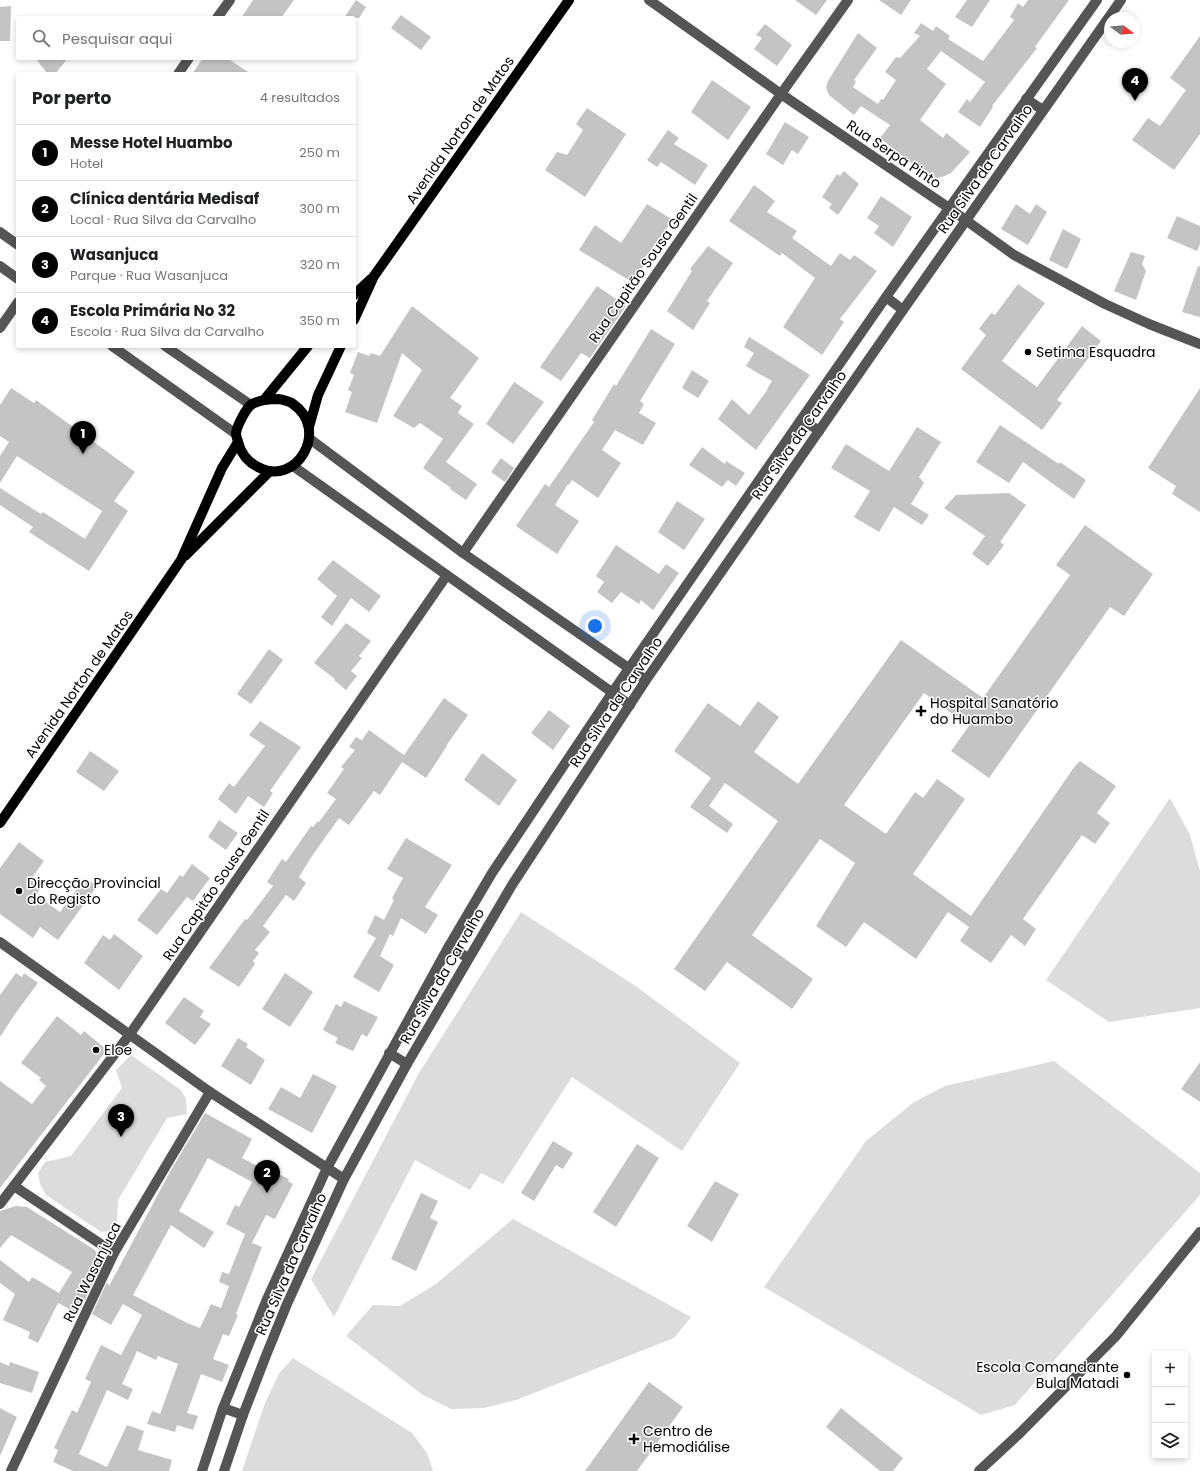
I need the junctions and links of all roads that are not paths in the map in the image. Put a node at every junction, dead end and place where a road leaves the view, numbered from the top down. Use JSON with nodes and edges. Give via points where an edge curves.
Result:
{"nodes":[{"id":1,"x":230,"y":0,"type":"edge"},
{"id":2,"x":569,"y":0,"type":"edge"},
{"id":3,"x":649,"y":0,"type":"edge"},
{"id":4,"x":848,"y":0,"type":"edge"},
{"id":5,"x":1096,"y":0,"type":"edge"},
{"id":6,"x":1121,"y":0,"type":"edge"},
{"id":7,"x":218,"y":16,"type":"edge"},
{"id":8,"x":188,"y":60,"type":"edge"},
{"id":9,"x":179,"y":72,"type":"edge"},
{"id":10,"x":781,"y":94,"type":"junction"},
{"id":11,"x":1026,"y":99,"type":"junction"},
{"id":12,"x":1043,"y":110,"type":"junction"},
{"id":13,"x":949,"y":208,"type":"junction"},
{"id":14,"x":966,"y":221,"type":"junction"},
{"id":15,"x":0,"y":232,"type":"edge"},
{"id":16,"x":16,"y":244,"type":"edge"},
{"id":17,"x":0,"y":266,"type":"edge"},
{"id":18,"x":374,"y":276,"type":"junction"},
{"id":19,"x":16,"y":278,"type":"edge"},
{"id":20,"x":356,"y":293,"type":"edge"},
{"id":21,"x":886,"y":297,"type":"junction"},
{"id":22,"x":16,"y":305,"type":"edge"},
{"id":23,"x":903,"y":310,"type":"junction"},
{"id":24,"x":356,"y":316,"type":"edge"},
{"id":25,"x":0,"y":328,"type":"edge"},
{"id":26,"x":1200,"y":344,"type":"edge"},
{"id":27,"x":115,"y":348,"type":"edge"},
{"id":28,"x":168,"y":348,"type":"edge"},
{"id":29,"x":306,"y":348,"type":"edge"},
{"id":30,"x":340,"y":348,"type":"edge"},
{"id":31,"x":264,"y":400,"type":"junction"},
{"id":32,"x":251,"y":405,"type":"junction"},
{"id":33,"x":802,"y":419,"type":"junction"},
{"id":34,"x":309,"y":427,"type":"junction"},
{"id":35,"x":819,"y":431,"type":"junction"},
{"id":36,"x":237,"y":438,"type":"junction"},
{"id":37,"x":310,"y":439,"type":"junction"},
{"id":38,"x":293,"y":466,"type":"junction"},
{"id":39,"x":270,"y":471,"type":"junction"},
{"id":40,"x":463,"y":553,"type":"junction"},
{"id":41,"x":181,"y":560,"type":"junction"},
{"id":42,"x":447,"y":575,"type":"junction"},
{"id":43,"x":629,"y":669,"type":"junction"},
{"id":44,"x":646,"y":680,"type":"junction"},
{"id":45,"x":612,"y":693,"type":"junction"},
{"id":46,"x":630,"y":705,"type":"junction"},
{"id":47,"x":0,"y":823,"type":"edge"},
{"id":48,"x":0,"y":942,"type":"edge"},
{"id":49,"x":449,"y":946,"type":"junction"},
{"id":50,"x":468,"y":958,"type":"junction"},
{"id":51,"x":130,"y":1034,"type":"junction"},
{"id":52,"x":389,"y":1053,"type":"junction"},
{"id":53,"x":407,"y":1064,"type":"junction"},
{"id":54,"x":210,"y":1092,"type":"junction"},
{"id":55,"x":326,"y":1168,"type":"junction"},
{"id":56,"x":344,"y":1179,"type":"junction"},
{"id":57,"x":14,"y":1186,"type":"junction"},
{"id":58,"x":0,"y":1204,"type":"edge"},
{"id":59,"x":1200,"y":1232,"type":"edge"},
{"id":60,"x":114,"y":1253,"type":"junction"},
{"id":61,"x":223,"y":1408,"type":"junction"},
{"id":62,"x":243,"y":1415,"type":"junction"},
{"id":63,"x":12,"y":1471,"type":"edge"},
{"id":64,"x":202,"y":1471,"type":"edge"},
{"id":65,"x":224,"y":1471,"type":"edge"},
{"id":66,"x":979,"y":1471,"type":"edge"}],
"edges":[{"from":1,"to":7,"type":"street"},
{"from":2,"to":18,"type":"main road","name":"Avenida Norton de Matos"},
{"from":3,"to":10,"type":"street","name":"Rua Serpa Pinto"},
{"from":4,"to":10,"type":"street","name":"Rua Capitão Sousa Gentil"},
{"from":5,"to":11,"type":"street","name":"Rua Silva da Carvalho"},
{"from":6,"to":12,"type":"street","name":"Rua Silva da Carvalho"},
{"from":8,"to":9,"type":"street"},
{"from":10,"to":13,"type":"street","name":"Rua Serpa Pinto"},
{"from":10,"to":40,"type":"street","name":"Rua Capitão Sousa Gentil"},
{"from":11,"to":12,"type":"street"},
{"from":11,"to":13,"type":"street","name":"Rua Silva da Carvalho"},
{"from":12,"to":14,"type":"street","name":"Rua Silva da Carvalho"},
{"from":13,"to":14,"type":"street","name":"Rua Serpa Pinto"},
{"from":13,"to":21,"type":"street","name":"Rua Silva da Carvalho"},
{"from":14,"to":23,"type":"street","name":"Rua Silva da Carvalho"},
{"from":14,"to":26,"type":"street","name":"Rua Serpa Pinto","via":[[1014,255],[1105,304]]},
{"from":15,"to":16,"type":"street"},
{"from":17,"to":19,"type":"street"},
{"from":18,"to":20,"type":"main road","name":"Avenida Norton de Matos"},
{"from":18,"to":24,"type":"main road","name":"Avenida Norton de Matos"},
{"from":21,"to":23,"type":"street"},
{"from":21,"to":33,"type":"street","name":"Rua Silva da Carvalho"},
{"from":22,"to":25,"type":"street"},
{"from":23,"to":35,"type":"street","name":"Rua Silva da Carvalho"},
{"from":27,"to":36,"type":"street"},
{"from":28,"to":32,"type":"street"},
{"from":29,"to":31,"type":"main road"},
{"from":30,"to":34,"type":"main road","via":[[318,396]]},
{"from":31,"to":32,"type":"main road"},
{"from":31,"to":34,"type":"main road","via":[[279,399],[292,404],[303,414]]},
{"from":32,"to":36,"type":"main road","via":[[242,417]]},
{"from":33,"to":35,"type":"street"},
{"from":33,"to":43,"type":"street","name":"Rua Silva da Carvalho"},
{"from":34,"to":37,"type":"main road"},
{"from":35,"to":44,"type":"street","name":"Rua Silva da Carvalho"},
{"from":36,"to":39,"type":"main road","via":[[246,459],[253,465]]},
{"from":36,"to":41,"type":"main road","name":"Avenida Norton de Matos"},
{"from":37,"to":38,"type":"main road","via":[[307,449]]},
{"from":37,"to":40,"type":"street"},
{"from":38,"to":39,"type":"main road"},
{"from":38,"to":42,"type":"street"},
{"from":39,"to":41,"type":"main road","name":"Avenida Norton de Matos"},
{"from":40,"to":43,"type":"street"},
{"from":41,"to":47,"type":"main road","name":"Avenida Norton de Matos"},
{"from":42,"to":45,"type":"street"},
{"from":42,"to":51,"type":"street","name":"Rua Capitão Sousa Gentil"},
{"from":43,"to":44,"type":"street"},
{"from":43,"to":45,"type":"street","name":"Rua Silva da Carvalho"},
{"from":44,"to":46,"type":"street","name":"Rua Silva da Carvalho"},
{"from":45,"to":46,"type":"street"},
{"from":45,"to":49,"type":"street","name":"Rua Silva da Carvalho","via":[[492,873]]},
{"from":46,"to":50,"type":"street","name":"Rua Silva da Carvalho","via":[[512,885]]},
{"from":48,"to":51,"type":"street"},
{"from":49,"to":50,"type":"street"},
{"from":49,"to":52,"type":"street","name":"Rua Silva da Carvalho"},
{"from":50,"to":53,"type":"street","name":"Rua Silva da Carvalho"},
{"from":51,"to":54,"type":"street"},
{"from":51,"to":57,"type":"street","name":"Rua Capitão Sousa Gentil"},
{"from":52,"to":53,"type":"street"},
{"from":52,"to":55,"type":"street","name":"Rua Silva da Carvalho"},
{"from":53,"to":56,"type":"street","name":"Rua Silva da Carvalho"},
{"from":54,"to":55,"type":"street"},
{"from":54,"to":60,"type":"street","name":"Rua Wasanjuca"},
{"from":55,"to":56,"type":"street"},
{"from":55,"to":61,"type":"street","name":"Rua Silva da Carvalho","via":[[267,1299]]},
{"from":56,"to":62,"type":"street","name":"Rua Silva da Carvalho","via":[[287,1304]]},
{"from":57,"to":58,"type":"street","name":"Rua Capitão Sousa Gentil"},
{"from":57,"to":60,"type":"street"},
{"from":59,"to":66,"type":"street","via":[[1116,1336]]},
{"from":60,"to":63,"type":"street","name":"Rua Wasanjuca"},
{"from":61,"to":62,"type":"street"},
{"from":61,"to":64,"type":"street","name":"Rua Silva da Carvalho"},
{"from":62,"to":65,"type":"street","name":"Rua Silva da Carvalho"}]}
